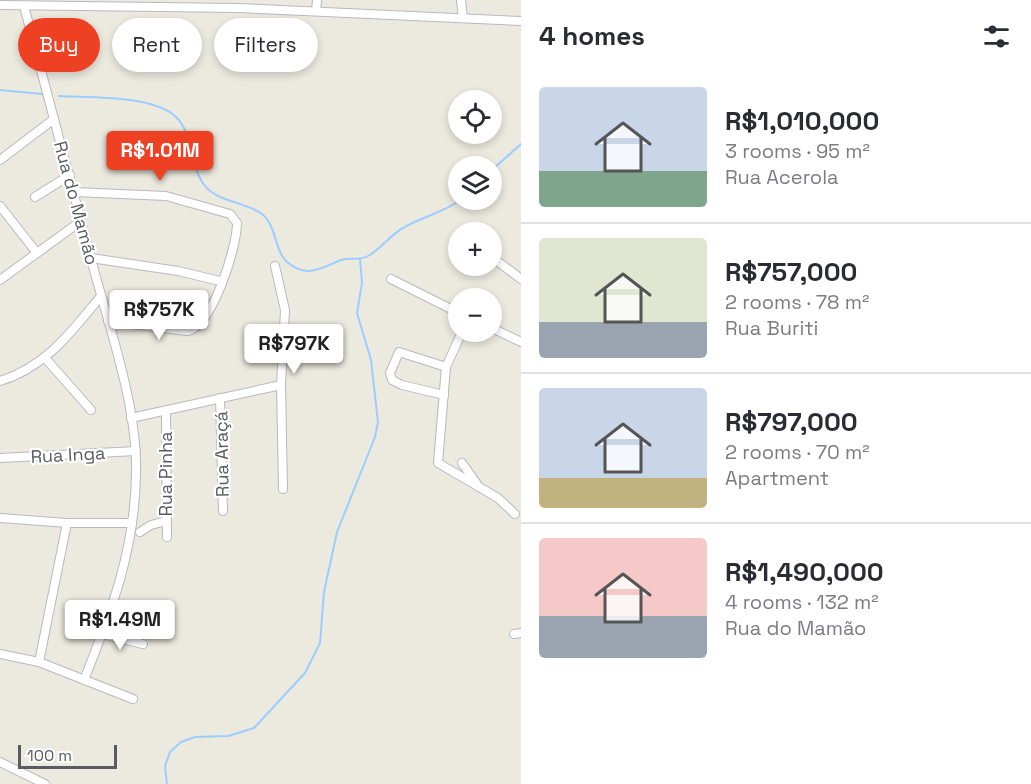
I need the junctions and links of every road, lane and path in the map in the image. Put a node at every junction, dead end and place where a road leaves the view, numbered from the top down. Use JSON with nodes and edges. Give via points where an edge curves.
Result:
{"nodes":[{"id":1,"x":316,"y":0,"type":"edge"},
{"id":2,"x":461,"y":0,"type":"edge"},
{"id":3,"x":238,"y":4,"type":"edge"},
{"id":4,"x":0,"y":5,"type":"edge"},
{"id":5,"x":24,"y":6,"type":"junction"},
{"id":6,"x":316,"y":11,"type":"junction"},
{"id":7,"x":463,"y":18,"type":"junction"},
{"id":8,"x":521,"y":21,"type":"edge"},
{"id":9,"x":54,"y":119,"type":"junction"},
{"id":10,"x":0,"y":160,"type":"edge"},
{"id":11,"x":70,"y":175,"type":"junction"},
{"id":12,"x":74,"y":192,"type":"junction"},
{"id":13,"x":35,"y":197,"type":"dead end"},
{"id":14,"x":0,"y":206,"type":"edge"},
{"id":15,"x":81,"y":221,"type":"junction"},
{"id":16,"x":37,"y":253,"type":"junction"},
{"id":17,"x":91,"y":258,"type":"junction"},
{"id":18,"x":502,"y":265,"type":"edge"},
{"id":19,"x":274,"y":266,"type":"dead end"},
{"id":20,"x":391,"y":279,"type":"dead end"},
{"id":21,"x":521,"y":279,"type":"edge"},
{"id":22,"x":0,"y":280,"type":"edge"},
{"id":23,"x":220,"y":281,"type":"junction"},
{"id":24,"x":101,"y":296,"type":"junction"},
{"id":25,"x":448,"y":307,"type":"edge"},
{"id":26,"x":108,"y":321,"type":"junction"},
{"id":27,"x":502,"y":333,"type":"edge"},
{"id":28,"x":457,"y":342,"type":"edge"},
{"id":29,"x":521,"y":342,"type":"edge"},
{"id":30,"x":46,"y":358,"type":"junction"},
{"id":31,"x":446,"y":367,"type":"junction"},
{"id":32,"x":0,"y":381,"type":"edge"},
{"id":33,"x":281,"y":385,"type":"junction"},
{"id":34,"x":444,"y":395,"type":"junction"},
{"id":35,"x":220,"y":398,"type":"junction"},
{"id":36,"x":91,"y":410,"type":"dead end"},
{"id":37,"x":166,"y":411,"type":"junction"},
{"id":38,"x":131,"y":418,"type":"junction"},
{"id":39,"x":136,"y":451,"type":"junction"},
{"id":40,"x":0,"y":458,"type":"edge"},
{"id":41,"x":462,"y":463,"type":"dead end"},
{"id":42,"x":479,"y":488,"type":"junction"},
{"id":43,"x":283,"y":489,"type":"dead end"},
{"id":44,"x":223,"y":511,"type":"dead end"},
{"id":45,"x":515,"y":514,"type":"dead end"},
{"id":46,"x":0,"y":518,"type":"edge"},
{"id":47,"x":166,"y":521,"type":"junction"},
{"id":48,"x":67,"y":523,"type":"junction"},
{"id":49,"x":132,"y":523,"type":"junction"},
{"id":50,"x":140,"y":532,"type":"dead end"},
{"id":51,"x":167,"y":537,"type":"dead end"},
{"id":52,"x":102,"y":634,"type":"junction"},
{"id":53,"x":143,"y":644,"type":"dead end"},
{"id":54,"x":0,"y":654,"type":"edge"},
{"id":55,"x":39,"y":662,"type":"junction"},
{"id":56,"x":84,"y":680,"type":"junction"},
{"id":57,"x":133,"y":699,"type":"dead end"},
{"id":58,"x":0,"y":762,"type":"edge"},
{"id":59,"x":45,"y":784,"type":"edge"}],
"edges":[{"from":1,"to":6,"type":"street"},
{"from":2,"to":7,"type":"street"},
{"from":3,"to":5,"type":"street"},
{"from":3,"to":6,"type":"street"},
{"from":4,"to":5,"type":"street"},
{"from":5,"to":9,"type":"street","name":"Rua do Mamão"},
{"from":6,"to":7,"type":"street"},
{"from":7,"to":8,"type":"street"},
{"from":9,"to":10,"type":"street"},
{"from":9,"to":11,"type":"street","name":"Rua do Mamão"},
{"from":11,"to":12,"type":"street","name":"Rua do Mamão"},
{"from":11,"to":13,"type":"street"},
{"from":12,"to":15,"type":"street","name":"Rua do Mamão"},
{"from":12,"to":23,"type":"street","via":[[154,194],[234,217],[237,228]]},
{"from":14,"to":16,"type":"street"},
{"from":15,"to":16,"type":"street"},
{"from":15,"to":17,"type":"street","name":"Rua do Mamão"},
{"from":16,"to":22,"type":"street"},
{"from":17,"to":23,"type":"street"},
{"from":17,"to":24,"type":"street","name":"Rua do Mamão"},
{"from":18,"to":21,"type":"street"},
{"from":19,"to":33,"type":"street","via":[[285,310]]},
{"from":20,"to":25,"type":"street"},
{"from":23,"to":26,"type":"street","via":[[201,324],[186,331]]},
{"from":24,"to":26,"type":"street","name":"Rua do Mamão"},
{"from":24,"to":30,"type":"street"},
{"from":26,"to":38,"type":"street","name":"Rua do Mamão"},
{"from":27,"to":29,"type":"street"},
{"from":28,"to":31,"type":"street"},
{"from":30,"to":32,"type":"street"},
{"from":30,"to":36,"type":"street"},
{"from":31,"to":34,"type":"street"},
{"from":31,"to":34,"type":"street","via":[[399,352],[390,373],[392,380],[402,385]]},
{"from":33,"to":35,"type":"street"},
{"from":33,"to":43,"type":"street"},
{"from":34,"to":42,"type":"street","via":[[438,463]]},
{"from":35,"to":37,"type":"street"},
{"from":35,"to":44,"type":"street","name":"Rua Araçá"},
{"from":37,"to":38,"type":"street"},
{"from":37,"to":47,"type":"street","name":"Rua Pinha"},
{"from":38,"to":39,"type":"street","name":"Rua do Mamão"},
{"from":39,"to":40,"type":"street","name":"Rua Inga"},
{"from":39,"to":49,"type":"street","name":"Rua do Mamão"},
{"from":41,"to":42,"type":"street"},
{"from":42,"to":45,"type":"street","via":[[498,498]]},
{"from":46,"to":48,"type":"street"},
{"from":47,"to":50,"type":"street"},
{"from":47,"to":51,"type":"street","name":"Rua Pinha"},
{"from":48,"to":49,"type":"street"},
{"from":48,"to":55,"type":"street"},
{"from":49,"to":52,"type":"street","name":"Rua do Mamão","via":[[125,567]]},
{"from":52,"to":53,"type":"street"},
{"from":52,"to":56,"type":"street","name":"Rua do Mamão"},
{"from":54,"to":55,"type":"street"},
{"from":55,"to":56,"type":"street"},
{"from":56,"to":57,"type":"street"},
{"from":58,"to":59,"type":"street"}]}
